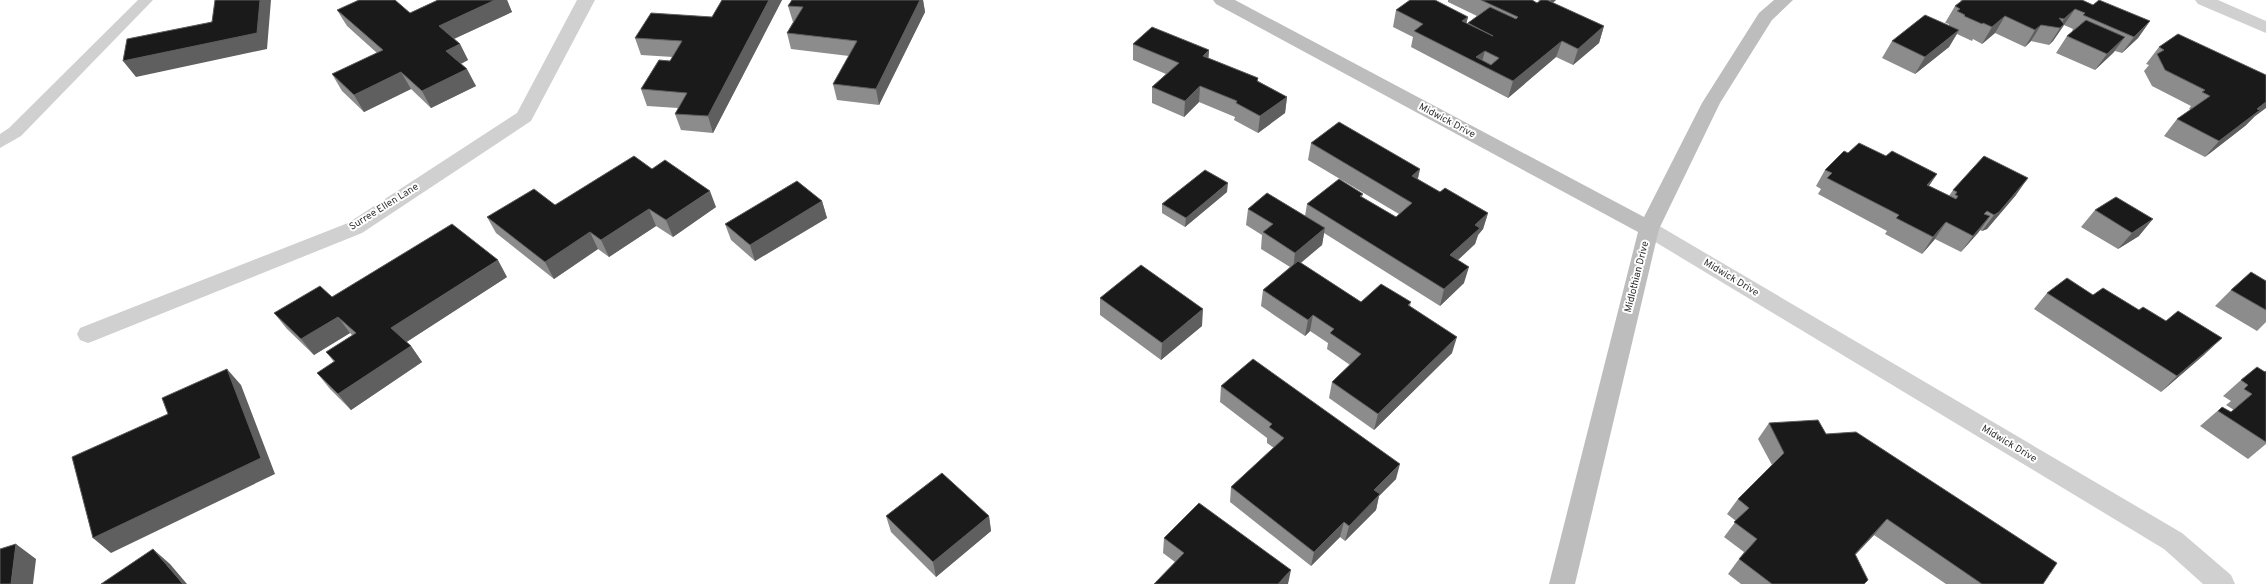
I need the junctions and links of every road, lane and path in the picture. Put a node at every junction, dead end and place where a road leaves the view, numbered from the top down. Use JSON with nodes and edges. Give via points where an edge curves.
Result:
{"nodes":[{"id":1,"x":146,"y":0,"type":"edge"},
{"id":2,"x":586,"y":0,"type":"edge"},
{"id":3,"x":1222,"y":0,"type":"edge"},
{"id":4,"x":1784,"y":0,"type":"edge"},
{"id":5,"x":2204,"y":0,"type":"edge"},
{"id":6,"x":2266,"y":28,"type":"edge"},
{"id":7,"x":0,"y":142,"type":"edge"},
{"id":8,"x":1649,"y":229,"type":"junction"},
{"id":9,"x":88,"y":334,"type":"dead end"},
{"id":10,"x":1562,"y":584,"type":"edge"},
{"id":11,"x":2222,"y":584,"type":"edge"}],
"edges":[{"from":1,"to":7,"type":"lane","via":[[15,132]]},
{"from":2,"to":9,"type":"street","name":"Surree Ellen Lane","via":[[524,116],[355,228]]},
{"from":3,"to":8,"type":"street","name":"Midwick Drive"},
{"from":4,"to":8,"type":"street","name":"Midlothian Drive","via":[[1765,17],[1711,102]]},
{"from":5,"to":6,"type":"street"},
{"from":8,"to":10,"type":"street","name":"Midlothian Drive"},
{"from":8,"to":11,"type":"street","name":"Midwick Drive","via":[[2172,541]]}]}
